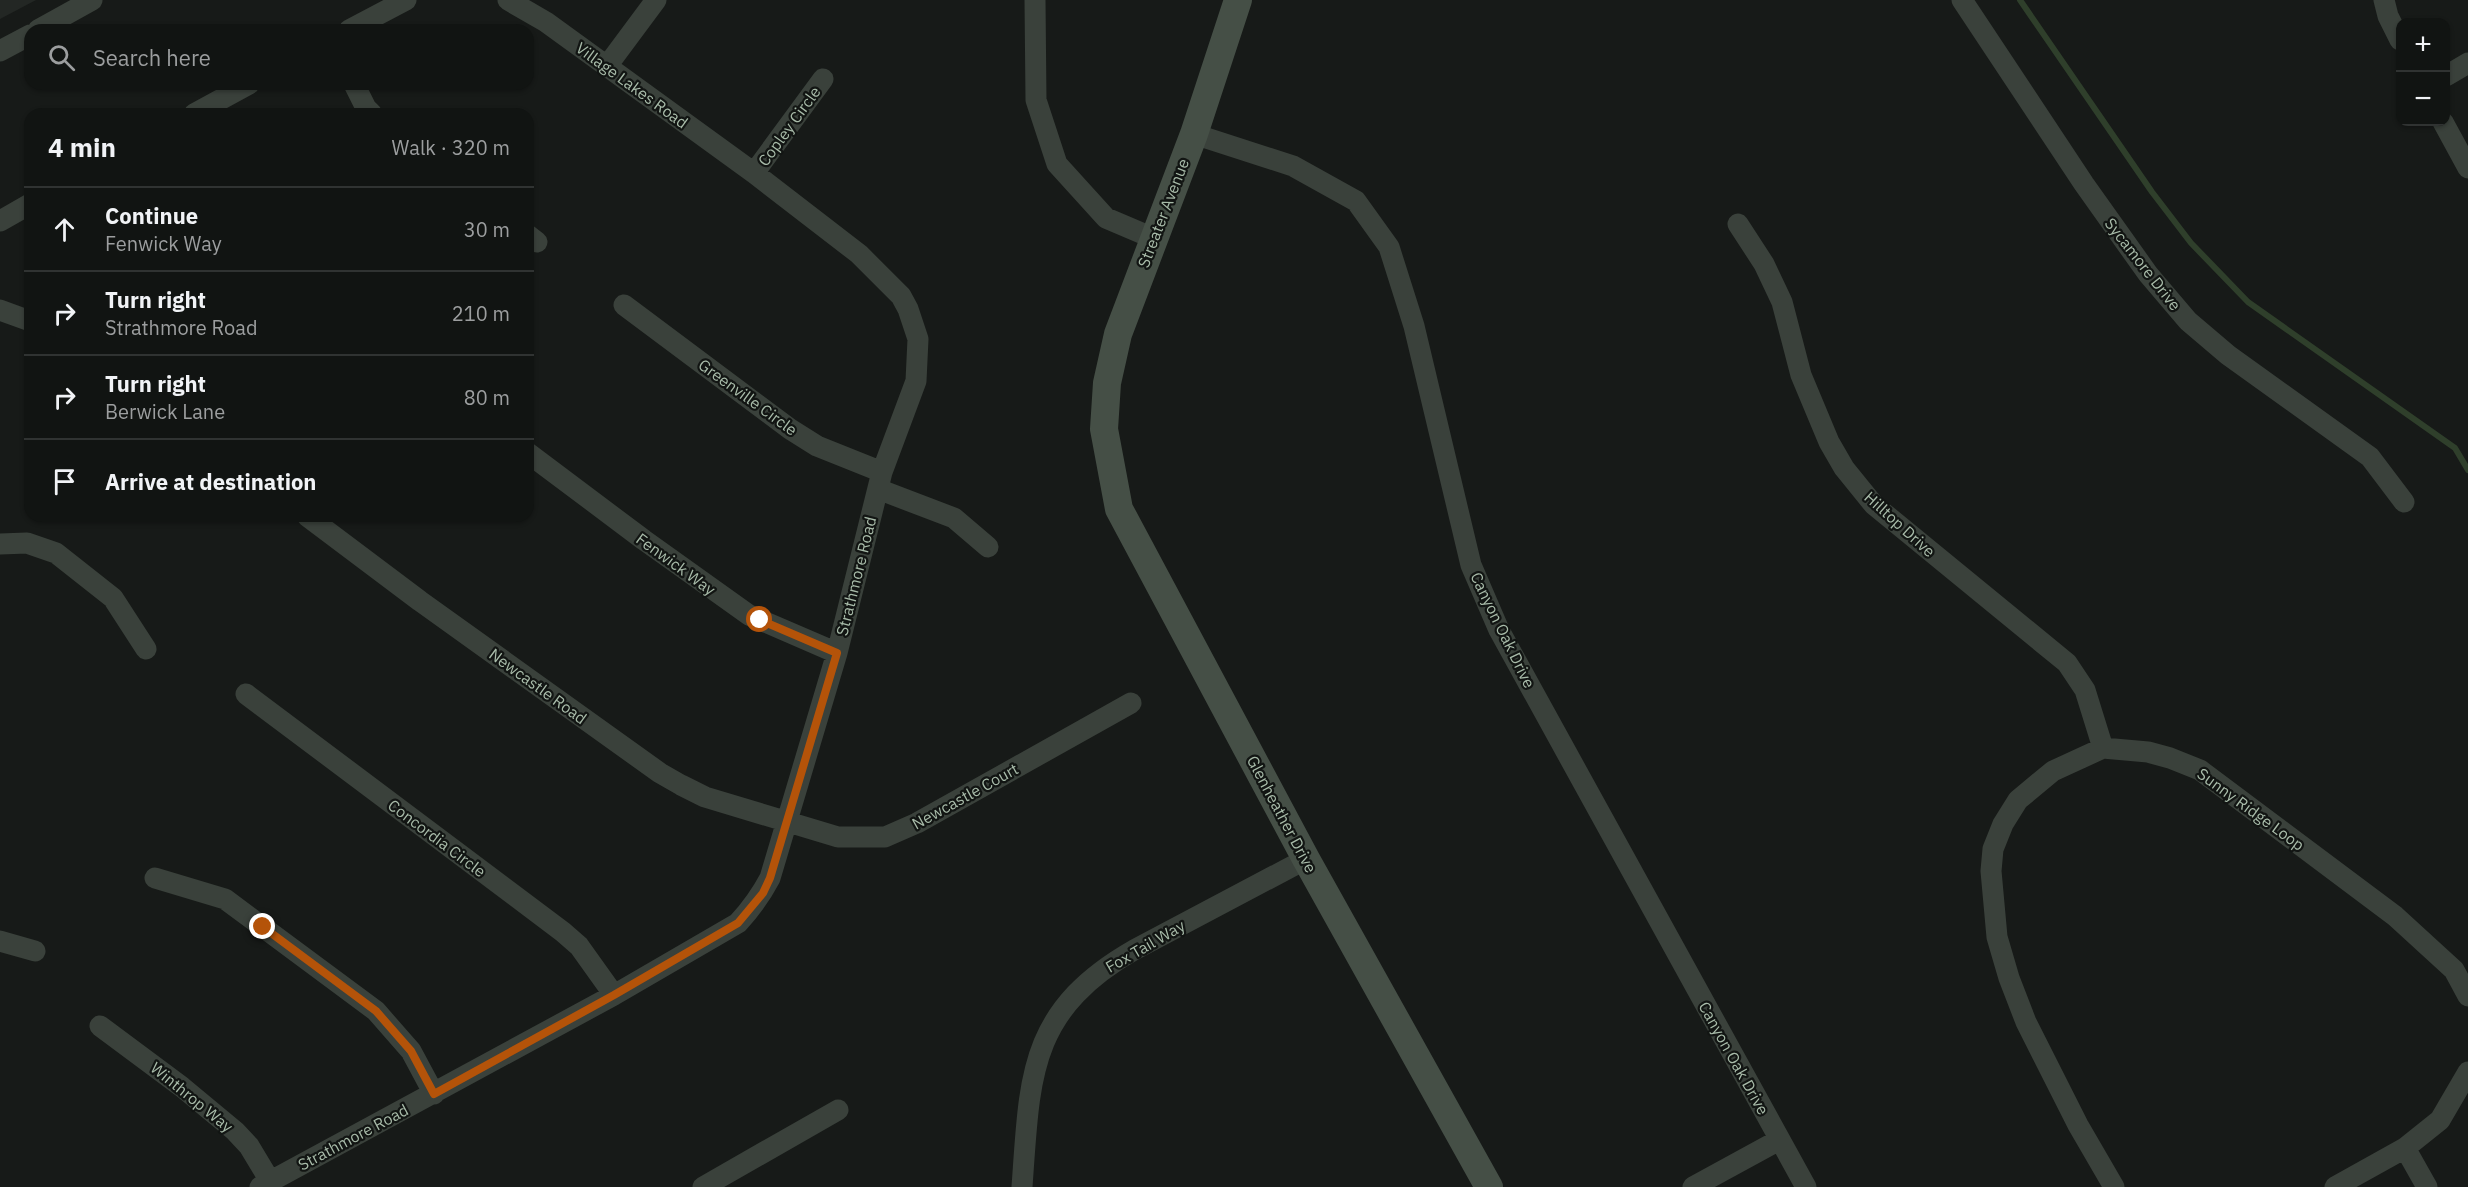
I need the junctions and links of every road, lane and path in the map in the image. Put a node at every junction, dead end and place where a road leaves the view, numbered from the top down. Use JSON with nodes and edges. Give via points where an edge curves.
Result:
{"nodes":[{"id":1,"x":92,"y":0,"type":"edge"},
{"id":2,"x":406,"y":0,"type":"edge"},
{"id":3,"x":508,"y":0,"type":"edge"},
{"id":4,"x":656,"y":0,"type":"edge"},
{"id":5,"x":1035,"y":0,"type":"edge"},
{"id":6,"x":1238,"y":0,"type":"edge"},
{"id":7,"x":1962,"y":0,"type":"edge"},
{"id":8,"x":2384,"y":0,"type":"edge"},
{"id":9,"x":49,"y":24,"type":"edge"},
{"id":10,"x":360,"y":24,"type":"edge"},
{"id":11,"x":2396,"y":32,"type":"edge"},
{"id":12,"x":24,"y":37,"type":"edge"},
{"id":13,"x":0,"y":51,"type":"edge"},
{"id":14,"x":2468,"y":63,"type":"edge"},
{"id":15,"x":607,"y":66,"type":"junction"},
{"id":16,"x":2450,"y":73,"type":"edge"},
{"id":17,"x":823,"y":79,"type":"dead end"},
{"id":18,"x":238,"y":90,"type":"edge"},
{"id":19,"x":357,"y":90,"type":"edge"},
{"id":20,"x":205,"y":108,"type":"edge"},
{"id":21,"x":366,"y":108,"type":"edge"},
{"id":22,"x":2445,"y":126,"type":"edge"},
{"id":23,"x":1194,"y":134,"type":"junction"},
{"id":24,"x":2468,"y":168,"type":"edge"},
{"id":25,"x":754,"y":173,"type":"junction"},
{"id":26,"x":24,"y":207,"type":"edge"},
{"id":27,"x":0,"y":221,"type":"edge"},
{"id":28,"x":1738,"y":224,"type":"dead end"},
{"id":29,"x":1153,"y":238,"type":"junction"},
{"id":30,"x":624,"y":305,"type":"dead end"},
{"id":31,"x":0,"y":310,"type":"edge"},
{"id":32,"x":24,"y":319,"type":"edge"},
{"id":33,"x":1104,"y":429,"type":"joint"},
{"id":34,"x":534,"y":458,"type":"edge"},
{"id":35,"x":880,"y":481,"type":"junction"},
{"id":36,"x":2404,"y":502,"type":"dead end"},
{"id":37,"x":315,"y":522,"type":"edge"},
{"id":38,"x":0,"y":544,"type":"edge"},
{"id":39,"x":988,"y":547,"type":"dead end"},
{"id":40,"x":146,"y":650,"type":"dead end"},
{"id":41,"x":837,"y":653,"type":"junction"},
{"id":42,"x":246,"y":694,"type":"dead end"},
{"id":43,"x":1131,"y":703,"type":"dead end"},
{"id":44,"x":2103,"y":748,"type":"junction"},
{"id":45,"x":786,"y":823,"type":"junction"},
{"id":46,"x":1306,"y":859,"type":"junction"},
{"id":47,"x":155,"y":878,"type":"dead end"},
{"id":48,"x":0,"y":941,"type":"edge"},
{"id":49,"x":35,"y":951,"type":"dead end"},
{"id":50,"x":614,"y":995,"type":"junction"},
{"id":51,"x":2468,"y":996,"type":"edge"},
{"id":52,"x":100,"y":1026,"type":"dead end"},
{"id":53,"x":2468,"y":1072,"type":"edge"},
{"id":54,"x":434,"y":1094,"type":"junction"},
{"id":55,"x":838,"y":1110,"type":"dead end"},
{"id":56,"x":1779,"y":1140,"type":"junction"},
{"id":57,"x":2405,"y":1148,"type":"junction"},
{"id":58,"x":265,"y":1184,"type":"edge"},
{"id":59,"x":703,"y":1187,"type":"edge"},
{"id":60,"x":1022,"y":1187,"type":"edge"},
{"id":61,"x":1489,"y":1187,"type":"edge"},
{"id":62,"x":1693,"y":1187,"type":"edge"},
{"id":63,"x":1806,"y":1187,"type":"edge"},
{"id":64,"x":2114,"y":1187,"type":"edge"},
{"id":65,"x":2335,"y":1187,"type":"edge"},
{"id":66,"x":2427,"y":1187,"type":"edge"}],
"edges":[{"from":1,"to":9,"type":"street"},
{"from":2,"to":10,"type":"street"},
{"from":3,"to":15,"type":"street","name":"Village Lakes Road"},
{"from":4,"to":15,"type":"street"},
{"from":5,"to":29,"type":"street","via":[[1036,100],[1057,164],[1106,218]]},
{"from":6,"to":23,"type":"street","name":"Streater Avenue"},
{"from":7,"to":36,"type":"street","name":"Sycamore Drive","via":[[2084,184],[2188,321],[2228,355],[2370,457]]},
{"from":8,"to":11,"type":"street"},
{"from":12,"to":13,"type":"street"},
{"from":14,"to":16,"type":"street"},
{"from":15,"to":25,"type":"street","name":"Village Lakes Road"},
{"from":17,"to":25,"type":"street","name":"Copley Circle"},
{"from":18,"to":20,"type":"street"},
{"from":19,"to":21,"type":"street"},
{"from":22,"to":24,"type":"street"},
{"from":23,"to":29,"type":"street","name":"Streater Avenue"},
{"from":23,"to":56,"type":"street","name":"Canyon Oak Drive","via":[[1293,166],[1356,201],[1389,247],[1414,326],[1471,565],[1499,630]]},
{"from":25,"to":35,"type":"street","name":"Strathmore Road","via":[[859,254],[901,296],[908,309],[918,339],[917,374]]},
{"from":26,"to":27,"type":"street"},
{"from":28,"to":44,"type":"street","name":"Hilltop Drive","via":[[1782,302],[1801,375],[1844,468],[1874,505],[2067,663],[2085,690]]},
{"from":29,"to":33,"type":"street","name":"Streater Avenue","via":[[1118,334],[1107,383]]},
{"from":30,"to":35,"type":"street","name":"Greenville Circle","via":[[790,429]]},
{"from":31,"to":32,"type":"street"},
{"from":33,"to":46,"type":"street","name":"Glenheather Drive","via":[[1119,508]]},
{"from":34,"to":41,"type":"street","name":"Fenwick Way","via":[[749,615]]},
{"from":35,"to":39,"type":"street","name":"Greenville Circle","via":[[954,518]]},
{"from":35,"to":41,"type":"street","name":"Strathmore Road"},
{"from":37,"to":45,"type":"street","name":"Newcastle Road","via":[[660,773],[705,797]]},
{"from":38,"to":40,"type":"street","via":[[27,543],[56,554],[113,598]]},
{"from":41,"to":45,"type":"street","name":"Strathmore Road"},
{"from":42,"to":50,"type":"street","name":"Concordia Circle","via":[[563,932],[579,946]]},
{"from":43,"to":45,"type":"street","name":"Newcastle Court","via":[[917,823],[885,837],[838,837]]},
{"from":44,"to":51,"type":"street","name":"Sunny Ridge Loop","via":[[2148,752],[2200,770],[2395,916],[2454,970]]},
{"from":44,"to":64,"type":"street","name":"Sunny Ridge Loop","via":[[2053,771],[2018,801],[2003,824],[1991,871],[1997,937],[2009,978],[2036,1042]]},
{"from":45,"to":50,"type":"street","name":"Strathmore Road","via":[[763,893],[738,923]]},
{"from":46,"to":60,"type":"street","name":"Fox Tail Way","via":[[1126,954],[1080,988],[1056,1017],[1041,1048],[1028,1094]]},
{"from":46,"to":61,"type":"street","name":"Glenheather Drive"},
{"from":47,"to":54,"type":"street","via":[[225,899],[376,1011],[411,1051]]},
{"from":48,"to":49,"type":"street"},
{"from":50,"to":54,"type":"street","name":"Strathmore Road"},
{"from":52,"to":58,"type":"street","name":"Winthrop Way","via":[[235,1131],[249,1146]]},
{"from":53,"to":57,"type":"street","via":[[2440,1120]]},
{"from":54,"to":58,"type":"street","name":"Strathmore Road"},
{"from":55,"to":59,"type":"street"},
{"from":56,"to":62,"type":"street"},
{"from":56,"to":63,"type":"street","name":"Canyon Oak Drive"},
{"from":57,"to":65,"type":"street"},
{"from":57,"to":66,"type":"street"}]}
